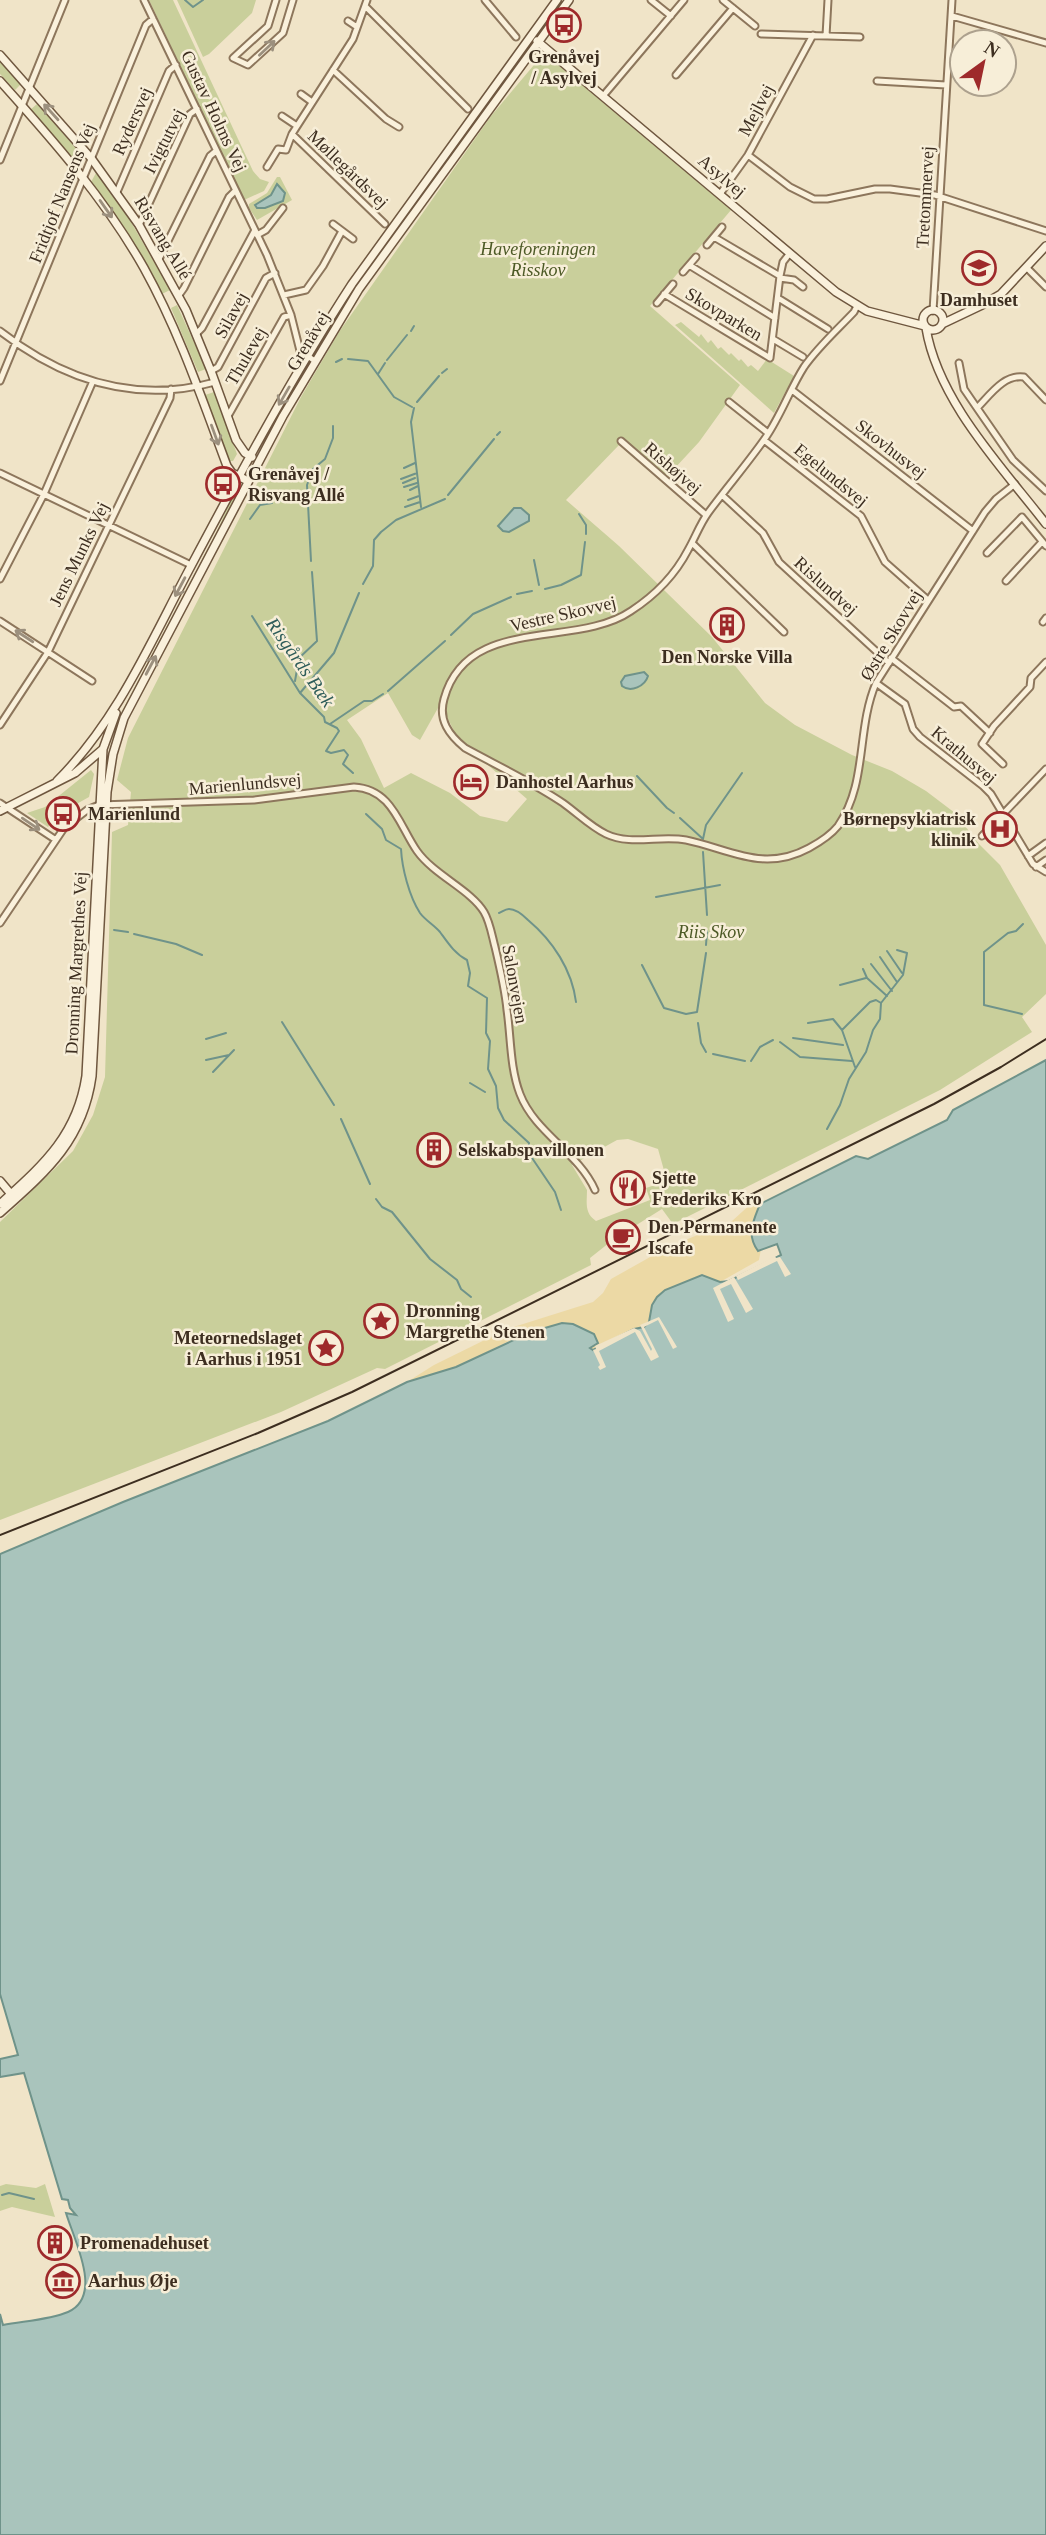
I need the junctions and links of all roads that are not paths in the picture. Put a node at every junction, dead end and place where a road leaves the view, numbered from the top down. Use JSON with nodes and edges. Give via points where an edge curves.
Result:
{"nodes":[{"id":1,"x":65,"y":0,"type":"edge"},
{"id":2,"x":144,"y":0,"type":"edge"},
{"id":3,"x":276,"y":0,"type":"edge"},
{"id":4,"x":293,"y":0,"type":"edge"},
{"id":5,"x":485,"y":0,"type":"edge"},
{"id":6,"x":557,"y":0,"type":"edge"},
{"id":7,"x":569,"y":0,"type":"edge"},
{"id":8,"x":651,"y":0,"type":"edge"},
{"id":9,"x":684,"y":0,"type":"edge"},
{"id":10,"x":723,"y":0,"type":"edge"},
{"id":11,"x":828,"y":0,"type":"edge"},
{"id":12,"x":952,"y":0,"type":"edge"},
{"id":13,"x":366,"y":3,"type":"edge"},
{"id":14,"x":733,"y":8,"type":"junction"},
{"id":15,"x":671,"y":16,"type":"junction"},
{"id":16,"x":952,"y":16,"type":"junction"},
{"id":17,"x":153,"y":19,"type":"junction"},
{"id":18,"x":348,"y":21,"type":"dead end"},
{"id":19,"x":755,"y":26,"type":"dead end"},
{"id":20,"x":357,"y":27,"type":"junction"},
{"id":21,"x":761,"y":33,"type":"dead end"},
{"id":22,"x":813,"y":36,"type":"junction"},
{"id":23,"x":826,"y":36,"type":"junction"},
{"id":24,"x":516,"y":37,"type":"dead end"},
{"id":25,"x":530,"y":37,"type":"junction"},
{"id":26,"x":860,"y":37,"type":"dead end"},
{"id":27,"x":538,"y":43,"type":"junction"},
{"id":28,"x":1046,"y":43,"type":"edge"},
{"id":29,"x":337,"y":48,"type":"dead end"},
{"id":30,"x":344,"y":53,"type":"junction"},
{"id":31,"x":0,"y":55,"type":"edge"},
{"id":32,"x":176,"y":65,"type":"junction"},
{"id":33,"x":332,"y":70,"type":"junction"},
{"id":34,"x":320,"y":73,"type":"dead end"},
{"id":35,"x":676,"y":75,"type":"dead end"},
{"id":36,"x":328,"y":77,"type":"junction"},
{"id":37,"x":0,"y":81,"type":"edge"},
{"id":38,"x":877,"y":81,"type":"dead end"},
{"id":39,"x":946,"y":85,"type":"junction"},
{"id":40,"x":29,"y":87,"type":"junction"},
{"id":41,"x":301,"y":94,"type":"dead end"},
{"id":42,"x":603,"y":96,"type":"junction"},
{"id":43,"x":312,"y":102,"type":"junction"},
{"id":44,"x":22,"y":105,"type":"junction"},
{"id":45,"x":197,"y":109,"type":"junction"},
{"id":46,"x":468,"y":109,"type":"dead end"},
{"id":47,"x":282,"y":116,"type":"dead end"},
{"id":48,"x":297,"y":126,"type":"junction"},
{"id":49,"x":399,"y":127,"type":"dead end"},
{"id":50,"x":292,"y":134,"type":"junction"},
{"id":51,"x":216,"y":151,"type":"junction"},
{"id":52,"x":748,"y":155,"type":"junction"},
{"id":53,"x":91,"y":158,"type":"junction"},
{"id":54,"x":0,"y":159,"type":"edge"},
{"id":55,"x":267,"y":167,"type":"dead end"},
{"id":56,"x":84,"y":178,"type":"junction"},
{"id":57,"x":236,"y":191,"type":"junction"},
{"id":58,"x":117,"y":192,"type":"junction"},
{"id":59,"x":720,"y":194,"type":"junction"},
{"id":60,"x":939,"y":197,"type":"junction"},
{"id":61,"x":283,"y":208,"type":"dead end"},
{"id":62,"x":333,"y":224,"type":"dead end"},
{"id":63,"x":385,"y":224,"type":"dead end"},
{"id":64,"x":139,"y":225,"type":"junction"},
{"id":65,"x":722,"y":227,"type":"dead end"},
{"id":66,"x":342,"y":231,"type":"junction"},
{"id":67,"x":1046,"y":231,"type":"edge"},
{"id":68,"x":256,"y":233,"type":"junction"},
{"id":69,"x":714,"y":237,"type":"junction"},
{"id":70,"x":353,"y":239,"type":"dead end"},
{"id":71,"x":707,"y":245,"type":"dead end"},
{"id":72,"x":1046,"y":246,"type":"edge"},
{"id":73,"x":790,"y":253,"type":"junction"},
{"id":74,"x":696,"y":257,"type":"dead end"},
{"id":75,"x":159,"y":259,"type":"junction"},
{"id":76,"x":689,"y":265,"type":"junction"},
{"id":77,"x":1027,"y":268,"type":"junction"},
{"id":78,"x":683,"y":272,"type":"dead end"},
{"id":79,"x":275,"y":273,"type":"junction"},
{"id":80,"x":780,"y":277,"type":"junction"},
{"id":81,"x":673,"y":284,"type":"dead end"},
{"id":82,"x":803,"y":287,"type":"dead end"},
{"id":83,"x":1046,"y":287,"type":"edge"},
{"id":84,"x":664,"y":294,"type":"junction"},
{"id":85,"x":178,"y":295,"type":"junction"},
{"id":86,"x":284,"y":295,"type":"junction"},
{"id":87,"x":778,"y":298,"type":"junction"},
{"id":88,"x":657,"y":303,"type":"dead end"},
{"id":89,"x":857,"y":306,"type":"junction"},
{"id":90,"x":937,"y":313,"type":"junction"},
{"id":91,"x":960,"y":314,"type":"junction"},
{"id":92,"x":291,"y":315,"type":"junction"},
{"id":93,"x":924,"y":316,"type":"junction"},
{"id":94,"x":775,"y":318,"type":"junction"},
{"id":95,"x":904,"y":320,"type":"junction"},
{"id":96,"x":925,"y":327,"type":"junction"},
{"id":97,"x":939,"y":327,"type":"junction"},
{"id":98,"x":828,"y":329,"type":"dead end"},
{"id":99,"x":0,"y":331,"type":"edge"},
{"id":100,"x":196,"y":334,"type":"junction"},
{"id":101,"x":773,"y":339,"type":"junction"},
{"id":102,"x":16,"y":345,"type":"junction"},
{"id":103,"x":933,"y":349,"type":"junction"},
{"id":104,"x":803,"y":357,"type":"dead end"},
{"id":105,"x":311,"y":359,"type":"junction"},
{"id":106,"x":960,"y":363,"type":"dead end"},
{"id":107,"x":211,"y":371,"type":"junction"},
{"id":108,"x":0,"y":381,"type":"edge"},
{"id":109,"x":93,"y":381,"type":"junction"},
{"id":110,"x":215,"y":382,"type":"junction"},
{"id":111,"x":198,"y":387,"type":"junction"},
{"id":112,"x":170,"y":389,"type":"junction"},
{"id":113,"x":792,"y":390,"type":"junction"},
{"id":114,"x":1046,"y":400,"type":"edge"},
{"id":115,"x":729,"y":402,"type":"dead end"},
{"id":116,"x":977,"y":408,"type":"junction"},
{"id":117,"x":228,"y":416,"type":"junction"},
{"id":118,"x":768,"y":433,"type":"junction"},
{"id":119,"x":764,"y":440,"type":"junction"},
{"id":120,"x":621,"y":441,"type":"dead end"},
{"id":121,"x":250,"y":455,"type":"junction"},
{"id":122,"x":259,"y":460,"type":"junction"},
{"id":123,"x":0,"y":473,"type":"edge"},
{"id":124,"x":238,"y":476,"type":"junction"},
{"id":125,"x":248,"y":481,"type":"junction"},
{"id":126,"x":1015,"y":484,"type":"junction"},
{"id":127,"x":1046,"y":491,"type":"edge"},
{"id":128,"x":44,"y":494,"type":"junction"},
{"id":129,"x":722,"y":495,"type":"junction"},
{"id":130,"x":1037,"y":512,"type":"junction"},
{"id":131,"x":706,"y":515,"type":"junction"},
{"id":132,"x":1026,"y":522,"type":"junction"},
{"id":133,"x":1046,"y":524,"type":"edge"},
{"id":134,"x":109,"y":526,"type":"junction"},
{"id":135,"x":973,"y":531,"type":"junction"},
{"id":136,"x":692,"y":543,"type":"junction"},
{"id":137,"x":1044,"y":544,"type":"edge"},
{"id":138,"x":987,"y":553,"type":"dead end"},
{"id":139,"x":191,"y":565,"type":"junction"},
{"id":140,"x":0,"y":579,"type":"edge"},
{"id":141,"x":1006,"y":581,"type":"dead end"},
{"id":142,"x":928,"y":600,"type":"junction"},
{"id":143,"x":0,"y":621,"type":"edge"},
{"id":144,"x":784,"y":632,"type":"dead end"},
{"id":145,"x":48,"y":652,"type":"junction"},
{"id":146,"x":890,"y":660,"type":"junction"},
{"id":147,"x":1046,"y":662,"type":"edge"},
{"id":148,"x":92,"y":681,"type":"dead end"},
{"id":149,"x":876,"y":683,"type":"junction"},
{"id":150,"x":123,"y":696,"type":"junction"},
{"id":151,"x":442,"y":708,"type":"joint"},
{"id":152,"x":0,"y":724,"type":"edge"},
{"id":153,"x":121,"y":726,"type":"junction"},
{"id":154,"x":990,"y":733,"type":"junction"},
{"id":155,"x":103,"y":749,"type":"junction"},
{"id":156,"x":92,"y":758,"type":"junction"},
{"id":157,"x":103,"y":763,"type":"junction"},
{"id":158,"x":1003,"y":764,"type":"dead end"},
{"id":159,"x":1046,"y":769,"type":"edge"},
{"id":160,"x":57,"y":781,"type":"junction"},
{"id":161,"x":384,"y":797,"type":"joint"},
{"id":162,"x":103,"y":805,"type":"junction"},
{"id":163,"x":2,"y":808,"type":"edge"},
{"id":164,"x":1002,"y":814,"type":"junction"},
{"id":165,"x":982,"y":836,"type":"dead end"},
{"id":166,"x":56,"y":840,"type":"junction"},
{"id":167,"x":1046,"y":843,"type":"edge"},
{"id":168,"x":1028,"y":856,"type":"junction"},
{"id":169,"x":1046,"y":860,"type":"edge"},
{"id":170,"x":1036,"y":867,"type":"junction"},
{"id":171,"x":1046,"y":872,"type":"edge"},
{"id":172,"x":0,"y":923,"type":"edge"},
{"id":173,"x":0,"y":1181,"type":"edge"},
{"id":174,"x":595,"y":1190,"type":"dead end"},
{"id":175,"x":11,"y":1194,"type":"junction"},
{"id":176,"x":0,"y":1204,"type":"edge"},
{"id":177,"x":0,"y":1213,"type":"edge"}],
"edges":[{"from":1,"to":40,"type":"street"},
{"from":2,"to":17,"type":"street","name":"Gustav Holms Vej"},
{"from":3,"to":4,"type":"street","one_way":true,"via":[[268,26],[233,58],[248,65],[284,33]]},
{"from":5,"to":24,"type":"street"},
{"from":6,"to":25,"type":"street","name":"Grenåvej"},
{"from":7,"to":27,"type":"street","name":"Grenåvej"},
{"from":8,"to":15,"type":"street"},
{"from":9,"to":15,"type":"street"},
{"from":10,"to":14,"type":"street"},
{"from":11,"to":23,"type":"street"},
{"from":12,"to":16,"type":"street","name":"Tretommervej"},
{"from":13,"to":20,"type":"street"},
{"from":13,"to":46,"type":"street"},
{"from":14,"to":19,"type":"street"},
{"from":14,"to":35,"type":"street"},
{"from":15,"to":42,"type":"street"},
{"from":16,"to":28,"type":"street"},
{"from":16,"to":39,"type":"street","name":"Tretommervej"},
{"from":17,"to":32,"type":"street","name":"Gustav Holms Vej"},
{"from":17,"to":53,"type":"street","name":"Fridtjof Nansens Vej","via":[[146,25]]},
{"from":18,"to":20,"type":"street"},
{"from":20,"to":30,"type":"street"},
{"from":21,"to":22,"type":"street"},
{"from":22,"to":23,"type":"street"},
{"from":22,"to":52,"type":"street","name":"Mejlvej"},
{"from":23,"to":26,"type":"street"},
{"from":25,"to":27,"type":"street","name":"Asylvej"},
{"from":25,"to":105,"type":"street","name":"Grenåvej","via":[[352,284]]},
{"from":27,"to":42,"type":"street","name":"Asylvej"},
{"from":27,"to":105,"type":"street","name":"Grenåvej"},
{"from":29,"to":30,"type":"street"},
{"from":30,"to":33,"type":"street"},
{"from":31,"to":40,"type":"street","name":"Risvang Allé"},
{"from":32,"to":45,"type":"street","name":"Gustav Holms Vej"},
{"from":32,"to":58,"type":"street","name":"Rydersvej","via":[[169,71]]},
{"from":33,"to":36,"type":"street"},
{"from":33,"to":49,"type":"street"},
{"from":34,"to":36,"type":"street"},
{"from":36,"to":43,"type":"street"},
{"from":37,"to":44,"type":"street","name":"Risvang Allé"},
{"from":38,"to":39,"type":"street"},
{"from":39,"to":60,"type":"street","name":"Tretommervej"},
{"from":40,"to":44,"type":"street"},
{"from":53,"to":40,"type":"street","name":"Risvang Allé","one_way":true},
{"from":41,"to":43,"type":"street"},
{"from":42,"to":59,"type":"street","name":"Asylvej"},
{"from":43,"to":48,"type":"street"},
{"from":44,"to":54,"type":"street"},
{"from":44,"to":56,"type":"street","name":"Risvang Allé"},
{"from":45,"to":51,"type":"street","name":"Gustav Holms Vej"},
{"from":45,"to":64,"type":"street","name":"Ivigtutvej","via":[[190,114]]},
{"from":47,"to":48,"type":"street"},
{"from":48,"to":50,"type":"street"},
{"from":50,"to":55,"type":"street","via":[[286,150],[278,149]]},
{"from":50,"to":63,"type":"street","name":"Møllegårdsvej"},
{"from":51,"to":57,"type":"street","name":"Gustav Holms Vej"},
{"from":51,"to":75,"type":"street"},
{"from":52,"to":59,"type":"street","name":"Mejlvej"},
{"from":52,"to":60,"type":"street","via":[[814,199],[883,188]]},
{"from":53,"to":56,"type":"street","name":"Fridtjof Nansens Vej"},
{"from":53,"to":58,"type":"street","name":"Risvang Allé"},
{"from":56,"to":102,"type":"street","name":"Fridtjof Nansens Vej"},
{"from":56,"to":111,"type":"street","name":"Risvang Allé","one_way":true,"via":[[144,268]]},
{"from":57,"to":68,"type":"street","name":"Gustav Holms Vej"},
{"from":57,"to":85,"type":"street"},
{"from":58,"to":64,"type":"street","name":"Risvang Allé"},
{"from":59,"to":73,"type":"street","name":"Asylvej"},
{"from":60,"to":67,"type":"street"},
{"from":60,"to":90,"type":"street","name":"Tretommervej"},
{"from":61,"to":68,"type":"street","via":[[266,230]]},
{"from":62,"to":66,"type":"street"},
{"from":64,"to":75,"type":"street","name":"Risvang Allé"},
{"from":65,"to":69,"type":"street"},
{"from":66,"to":70,"type":"street"},
{"from":66,"to":86,"type":"street","via":[[306,290]]},
{"from":68,"to":79,"type":"street","name":"Gustav Holms Vej"},
{"from":68,"to":100,"type":"street"},
{"from":69,"to":71,"type":"street"},
{"from":69,"to":80,"type":"street"},
{"from":72,"to":77,"type":"street"},
{"from":73,"to":80,"type":"street","name":"Skovparken"},
{"from":73,"to":89,"type":"street","name":"Asylvej"},
{"from":74,"to":76,"type":"street","name":"Skovparken"},
{"from":75,"to":85,"type":"street","name":"Risvang Allé"},
{"from":76,"to":78,"type":"street","name":"Skovparken"},
{"from":76,"to":94,"type":"street","name":"Skovparken"},
{"from":77,"to":83,"type":"street"},
{"from":77,"to":91,"type":"street","via":[[994,299]]},
{"from":79,"to":86,"type":"street","name":"Gustav Holms Vej"},
{"from":79,"to":107,"type":"street","name":"Silavej","via":[[267,278],[218,367]]},
{"from":80,"to":82,"type":"street"},
{"from":80,"to":87,"type":"street","name":"Skovparken"},
{"from":81,"to":84,"type":"street","name":"Skovparken"},
{"from":84,"to":88,"type":"street","name":"Skovparken"},
{"from":84,"to":101,"type":"street","name":"Skovparken","via":[[770,359]]},
{"from":85,"to":100,"type":"street","name":"Risvang Allé"},
{"from":86,"to":92,"type":"street","name":"Gustav Holms Vej"},
{"from":87,"to":94,"type":"street","name":"Skovparken"},
{"from":87,"to":98,"type":"street"},
{"from":89,"to":95,"type":"street","name":"Asylvej"},
{"from":89,"to":113,"type":"street","name":"Vestre Skovvej","via":[[811,358]]},
{"from":90,"to":91,"type":"street"},
{"from":90,"to":93,"type":"street","name":"Asylvej"},
{"from":90,"to":97,"type":"street"},
{"from":91,"to":97,"type":"street"},
{"from":92,"to":105,"type":"street","name":"Gustav Holms Vej","via":[[299,351]]},
{"from":92,"to":117,"type":"street","name":"Thulevej","via":[[284,317]]},
{"from":93,"to":95,"type":"street","name":"Asylvej"},
{"from":93,"to":96,"type":"street"},
{"from":94,"to":101,"type":"street","name":"Skovparken"},
{"from":95,"to":96,"type":"street","name":"Asylvej"},
{"from":96,"to":97,"type":"street","name":"Asylvej"},
{"from":96,"to":103,"type":"street"},
{"from":97,"to":103,"type":"street"},
{"from":99,"to":102,"type":"street"},
{"from":100,"to":107,"type":"street","name":"Risvang Allé"},
{"from":101,"to":104,"type":"street","name":"Skovparken"},
{"from":102,"to":108,"type":"street","name":"Fridtjof Nansens Vej"},
{"from":102,"to":109,"type":"street","via":[[49,365]]},
{"from":103,"to":126,"type":"street","via":[[956,404]]},
{"from":105,"to":121,"type":"street","name":"Grenåvej","one_way":true},
{"from":105,"to":122,"type":"street","name":"Grenåvej"},
{"from":106,"to":116,"type":"street","via":[[964,389]]},
{"from":107,"to":110,"type":"street","name":"Risvang Allé"},
{"from":109,"to":112,"type":"street"},
{"from":109,"to":128,"type":"street"},
{"from":110,"to":111,"type":"street"},
{"from":110,"to":117,"type":"street","name":"Risvang Allé"},
{"from":111,"to":112,"type":"street"},
{"from":111,"to":124,"type":"street","name":"Risvang Allé","one_way":true,"via":[[227,466]]},
{"from":112,"to":134,"type":"street","name":"Jens Munks Vej","via":[[170,398]]},
{"from":113,"to":118,"type":"street","name":"Vestre Skovvej"},
{"from":113,"to":135,"type":"street","name":"Skovhusvej"},
{"from":114,"to":116,"type":"street","via":[[1020,376],[1005,380]]},
{"from":115,"to":118,"type":"street"},
{"from":116,"to":127,"type":"street","via":[[1013,460]]},
{"from":117,"to":121,"type":"street","name":"Risvang Allé","via":[[236,440]]},
{"from":118,"to":119,"type":"street","name":"Vestre Skovvej"},
{"from":119,"to":129,"type":"street","name":"Vestre Skovvej"},
{"from":119,"to":142,"type":"street","name":"Egelundsvej","via":[[861,516],[885,562]]},
{"from":120,"to":131,"type":"street","name":"Rishøjvej"},
{"from":121,"to":122,"type":"street","name":"Risvang Allé"},
{"from":121,"to":124,"type":"street","name":"Grenåvej"},
{"from":122,"to":125,"type":"street","name":"Grenåvej"},
{"from":123,"to":128,"type":"street"},
{"from":124,"to":125,"type":"street"},
{"from":124,"to":139,"type":"street","name":"Grenåvej"},
{"from":153,"to":125,"type":"street","name":"Grenåvej","one_way":true},
{"from":126,"to":130,"type":"street"},
{"from":126,"to":135,"type":"street","name":"Østre Skovvej","via":[[990,504]]},
{"from":128,"to":134,"type":"street"},
{"from":128,"to":140,"type":"street"},
{"from":129,"to":131,"type":"street","name":"Vestre Skovvej"},
{"from":129,"to":146,"type":"street","name":"Rislundvej","via":[[762,533],[779,562]]},
{"from":130,"to":132,"type":"street"},
{"from":130,"to":133,"type":"street"},
{"from":131,"to":136,"type":"street","name":"Vestre Skovvej"},
{"from":132,"to":137,"type":"street"},
{"from":132,"to":138,"type":"street","via":[[1022,517]]},
{"from":134,"to":139,"type":"street"},
{"from":134,"to":145,"type":"street","name":"Jens Munks Vej"},
{"from":135,"to":142,"type":"street","name":"Østre Skovvej"},
{"from":136,"to":144,"type":"street"},
{"from":136,"to":151,"type":"street","name":"Vestre Skovvej","via":[[655,594],[627,614],[476,653],[453,680]]},
{"from":137,"to":141,"type":"street"},
{"from":139,"to":150,"type":"street","name":"Grenåvej","one_way":true},
{"from":142,"to":146,"type":"street","name":"Østre Skovvej"},
{"from":145,"to":143,"type":"street","one_way":true},
{"from":145,"to":148,"type":"street"},
{"from":145,"to":152,"type":"street","name":"Jens Munks Vej"},
{"from":146,"to":149,"type":"street","name":"Østre Skovvej"},
{"from":146,"to":154,"type":"street","name":"Rislundvej","via":[[954,706],[961,706]]},
{"from":147,"to":154,"type":"street"},
{"from":149,"to":151,"type":"street","name":"Østre Skovvej","via":[[867,703],[856,786],[838,825],[806,850],[762,860],[684,839],[606,834],[453,739]]},
{"from":149,"to":164,"type":"street","name":"Krathusvej","via":[[905,704],[920,737],[983,786]]},
{"from":150,"to":155,"type":"street","name":"Dronning Margrethes Vej"},
{"from":150,"to":160,"type":"street","via":[[88,750]]},
{"from":153,"to":155,"type":"street"},
{"from":153,"to":162,"type":"street","name":"Dronning Margrethes Vej"},
{"from":154,"to":158,"type":"street","via":[[982,744]]},
{"from":155,"to":156,"type":"street"},
{"from":155,"to":157,"type":"street","name":"Dronning Margrethes Vej"},
{"from":156,"to":157,"type":"street"},
{"from":156,"to":160,"type":"street"},
{"from":157,"to":162,"type":"street","name":"Dronning Margrethes Vej"},
{"from":159,"to":164,"type":"street"},
{"from":160,"to":163,"type":"street"},
{"from":161,"to":162,"type":"street","name":"Marienlundsvej","via":[[354,787],[218,803]]},
{"from":161,"to":174,"type":"street","name":"Salonvejen","via":[[426,863],[483,910],[502,974],[520,1093],[526,1107],[580,1166]]},
{"from":162,"to":166,"type":"street","via":[[77,815]]},
{"from":162,"to":175,"type":"street","name":"Dronning Margrethes Vej","via":[[82,1098],[61,1143]]},
{"from":162,"to":177,"type":"street","name":"Dronning Margrethes Vej","via":[[88,1100],[59,1157]]},
{"from":163,"to":166,"type":"street","one_way":true},
{"from":164,"to":165,"type":"street"},
{"from":164,"to":168,"type":"street","name":"Krathusvej"},
{"from":166,"to":172,"type":"street"},
{"from":167,"to":168,"type":"street"},
{"from":168,"to":170,"type":"street","name":"Krathusvej"},
{"from":169,"to":170,"type":"street"},
{"from":170,"to":171,"type":"street","name":"Krathusvej"},
{"from":173,"to":175,"type":"street"},
{"from":175,"to":176,"type":"street","name":"Dronning Margrethes Vej"}]}
